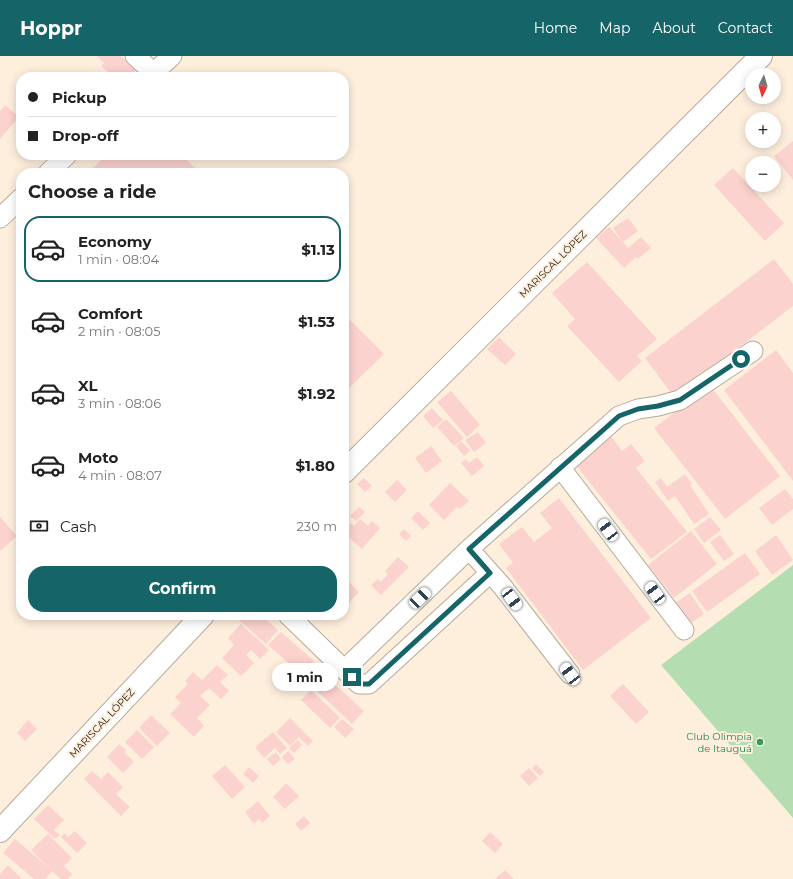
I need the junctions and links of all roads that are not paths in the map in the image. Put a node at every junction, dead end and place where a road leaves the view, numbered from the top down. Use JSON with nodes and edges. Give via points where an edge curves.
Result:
{"nodes":[{"id":1,"x":135,"y":56,"type":"edge"},
{"id":2,"x":172,"y":56,"type":"edge"},
{"id":3,"x":761,"y":56,"type":"edge"},
{"id":4,"x":149,"y":72,"type":"edge"},
{"id":5,"x":155,"y":72,"type":"edge"},
{"id":6,"x":62,"y":160,"type":"edge"},
{"id":7,"x":53,"y":168,"type":"edge"},
{"id":8,"x":16,"y":203,"type":"edge"},
{"id":9,"x":0,"y":218,"type":"edge"},
{"id":10,"x":753,"y":351,"type":"dead end"},
{"id":11,"x":349,"y":467,"type":"edge"},
{"id":12,"x":560,"y":467,"type":"junction"},
{"id":13,"x":469,"y":549,"type":"junction"},
{"id":14,"x":490,"y":573,"type":"junction"},
{"id":15,"x":198,"y":620,"type":"edge"},
{"id":16,"x":293,"y":620,"type":"edge"},
{"id":17,"x":684,"y":630,"type":"dead end"},
{"id":18,"x":344,"y":670,"type":"junction"},
{"id":19,"x":570,"y":674,"type":"dead end"},
{"id":20,"x":0,"y":831,"type":"edge"}],
"edges":[{"from":1,"to":4,"type":"street"},
{"from":2,"to":5,"type":"street"},
{"from":3,"to":11,"type":"street","name":"MARISCAL LÓPEZ"},
{"from":6,"to":7,"type":"street"},
{"from":8,"to":9,"type":"street"},
{"from":10,"to":12,"type":"street","via":[[680,400],[619,416]]},
{"from":12,"to":13,"type":"street"},
{"from":12,"to":17,"type":"street"},
{"from":13,"to":14,"type":"street"},
{"from":13,"to":18,"type":"street"},
{"from":14,"to":18,"type":"street","via":[[369,684],[359,684]]},
{"from":14,"to":19,"type":"street"},
{"from":15,"to":20,"type":"street","name":"MARISCAL LÓPEZ"},
{"from":16,"to":18,"type":"street"}]}
